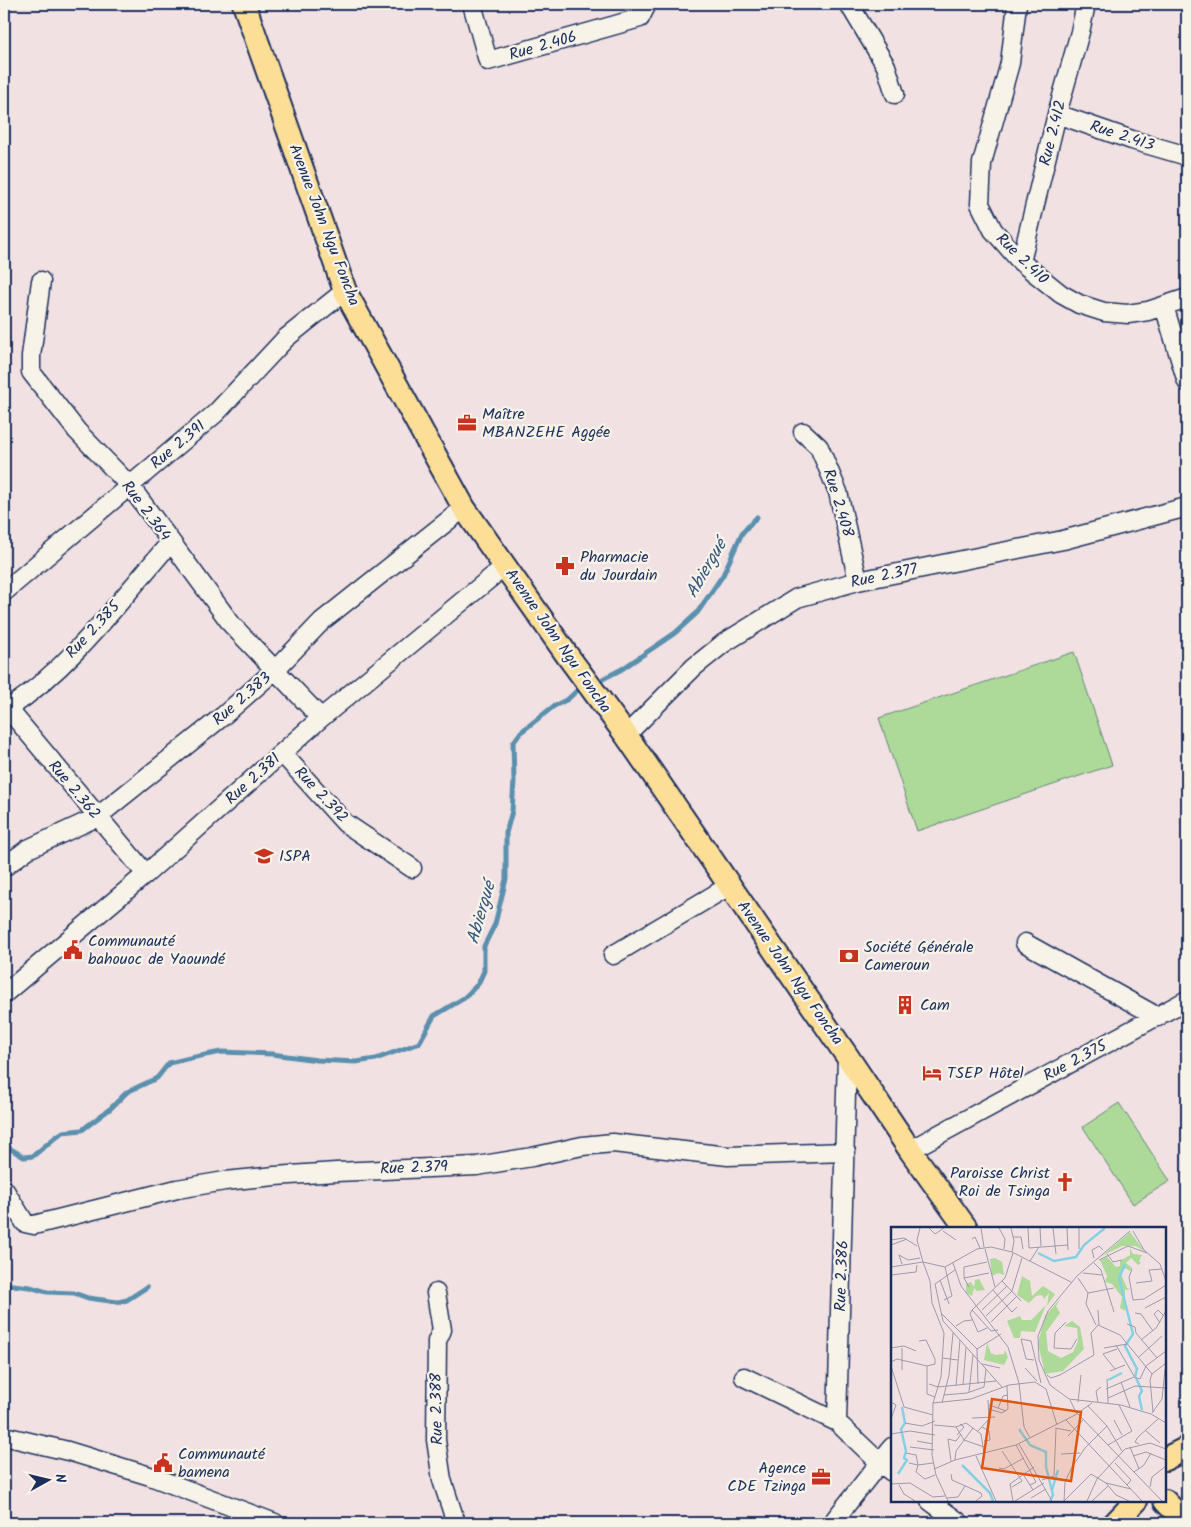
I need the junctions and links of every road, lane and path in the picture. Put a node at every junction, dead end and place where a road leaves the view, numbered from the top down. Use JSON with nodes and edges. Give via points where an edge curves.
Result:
{"nodes":[{"id":1,"x":244,"y":4,"type":"edge"},
{"id":2,"x":472,"y":4,"type":"edge"},
{"id":3,"x":647,"y":4,"type":"edge"},
{"id":4,"x":849,"y":4,"type":"edge"},
{"id":5,"x":1017,"y":4,"type":"edge"},
{"id":6,"x":1086,"y":4,"type":"edge"},
{"id":7,"x":895,"y":94,"type":"dead end"},
{"id":8,"x":1058,"y":114,"type":"junction"},
{"id":9,"x":1187,"y":156,"type":"edge"},
{"id":10,"x":1021,"y":262,"type":"junction"},
{"id":11,"x":41,"y":281,"type":"dead end"},
{"id":12,"x":345,"y":291,"type":"junction"},
{"id":13,"x":1187,"y":298,"type":"edge"},
{"id":14,"x":1164,"y":306,"type":"junction"},
{"id":15,"x":1187,"y":382,"type":"edge"},
{"id":16,"x":803,"y":432,"type":"dead end"},
{"id":17,"x":130,"y":486,"type":"junction"},
{"id":18,"x":1187,"y":507,"type":"edge"},
{"id":19,"x":464,"y":508,"type":"junction"},
{"id":20,"x":170,"y":543,"type":"junction"},
{"id":21,"x":505,"y":566,"type":"junction"},
{"id":22,"x":858,"y":581,"type":"junction"},
{"id":23,"x":4,"y":592,"type":"edge"},
{"id":24,"x":274,"y":670,"type":"junction"},
{"id":25,"x":6,"y":706,"type":"edge"},
{"id":26,"x":321,"y":718,"type":"junction"},
{"id":27,"x":626,"y":735,"type":"junction"},
{"id":28,"x":282,"y":753,"type":"junction"},
{"id":29,"x":97,"y":817,"type":"junction"},
{"id":30,"x":4,"y":867,"type":"edge"},
{"id":31,"x":412,"y":868,"type":"dead end"},
{"id":32,"x":146,"y":874,"type":"junction"},
{"id":33,"x":729,"y":886,"type":"junction"},
{"id":34,"x":1025,"y":943,"type":"dead end"},
{"id":35,"x":613,"y":955,"type":"dead end"},
{"id":36,"x":4,"y":994,"type":"edge"},
{"id":37,"x":1187,"y":1000,"type":"edge"},
{"id":38,"x":1158,"y":1017,"type":"junction"},
{"id":39,"x":848,"y":1056,"type":"junction"},
{"id":40,"x":910,"y":1150,"type":"junction"},
{"id":41,"x":846,"y":1152,"type":"junction"},
{"id":42,"x":4,"y":1189,"type":"edge"},
{"id":43,"x":965,"y":1227,"type":"edge"},
{"id":44,"x":436,"y":1293,"type":"dead end"},
{"id":45,"x":744,"y":1377,"type":"dead end"},
{"id":46,"x":836,"y":1422,"type":"junction"},
{"id":47,"x":4,"y":1436,"type":"edge"},
{"id":48,"x":1187,"y":1448,"type":"edge"},
{"id":49,"x":891,"y":1450,"type":"edge"},
{"id":50,"x":1166,"y":1458,"type":"edge"},
{"id":51,"x":886,"y":1468,"type":"edge"},
{"id":52,"x":931,"y":1502,"type":"edge"},
{"id":53,"x":1135,"y":1502,"type":"edge"},
{"id":54,"x":275,"y":1523,"type":"edge"},
{"id":55,"x":456,"y":1523,"type":"edge"},
{"id":56,"x":832,"y":1523,"type":"edge"},
{"id":57,"x":960,"y":1523,"type":"edge"},
{"id":58,"x":1115,"y":1523,"type":"edge"}],
"edges":[{"from":1,"to":12,"type":"main road","name":"Avenue John Ngu Foncha"},
{"from":2,"to":3,"type":"street","name":"Rue 2.406","via":[[488,61],[640,18]]},
{"from":4,"to":7,"type":"street","via":[[886,66]]},
{"from":5,"to":10,"type":"street","name":"Rue 2.410","via":[[1010,63],[982,163],[980,204],[993,230]]},
{"from":6,"to":8,"type":"street","name":"Rue 2.412"},
{"from":8,"to":9,"type":"street","name":"Rue 2.413"},
{"from":8,"to":10,"type":"street","name":"Rue 2.412"},
{"from":10,"to":14,"type":"street","name":"Rue 2.410","via":[[1061,294],[1104,312],[1128,314]]},
{"from":11,"to":17,"type":"street","name":"Rue 2.364","via":[[30,356],[31,372],[77,431]]},
{"from":12,"to":17,"type":"street","name":"Rue 2.391","via":[[286,338],[216,413]]},
{"from":12,"to":19,"type":"main road","name":"Avenue John Ngu Foncha"},
{"from":13,"to":14,"type":"street","name":"Rue 2.410"},
{"from":14,"to":15,"type":"street"},
{"from":16,"to":22,"type":"street","name":"Rue 2.408","via":[[819,447],[838,492]]},
{"from":17,"to":20,"type":"street","name":"Rue 2.364"},
{"from":17,"to":23,"type":"street","name":"Rue 2.391"},
{"from":18,"to":22,"type":"street","name":"Rue 2.377","via":[[1063,540]]},
{"from":19,"to":21,"type":"main road","name":"Avenue John Ngu Foncha"},
{"from":19,"to":24,"type":"street","name":"Rue 2.383","via":[[322,621]]},
{"from":20,"to":24,"type":"street","name":"Rue 2.364","via":[[232,625]]},
{"from":20,"to":25,"type":"street","name":"Rue 2.385","via":[[90,637],[25,697]]},
{"from":21,"to":26,"type":"street","name":"Rue 2.381"},
{"from":21,"to":27,"type":"main road","name":"Avenue John Ngu Foncha"},
{"from":22,"to":27,"type":"street","name":"Rue 2.377","via":[[797,598],[724,643],[694,666]]},
{"from":24,"to":26,"type":"street","name":"Rue 2.364"},
{"from":24,"to":29,"type":"street","name":"Rue 2.383","via":[[186,747]]},
{"from":25,"to":29,"type":"street","name":"Rue 2.362"},
{"from":26,"to":28,"type":"street","name":"Rue 2.381"},
{"from":27,"to":33,"type":"main road","name":"Avenue John Ngu Foncha"},
{"from":28,"to":31,"type":"street","name":"Rue 2.392","via":[[345,822]]},
{"from":28,"to":32,"type":"street","name":"Rue 2.381"},
{"from":29,"to":30,"type":"street","name":"Rue 2.383","via":[[28,849]]},
{"from":29,"to":32,"type":"street","name":"Rue 2.362"},
{"from":32,"to":36,"type":"street","name":"Rue 2.381"},
{"from":33,"to":35,"type":"street"},
{"from":33,"to":39,"type":"main road","name":"Avenue John Ngu Foncha"},
{"from":34,"to":38,"type":"street"},
{"from":37,"to":38,"type":"street","name":"Rue 2.375"},
{"from":38,"to":40,"type":"street","name":"Rue 2.375"},
{"from":39,"to":40,"type":"main road","name":"Avenue John Ngu Foncha"},
{"from":39,"to":41,"type":"street","name":"Rue 2.386"},
{"from":40,"to":43,"type":"main road","name":"Avenue John Ngu Foncha"},
{"from":41,"to":42,"type":"street","name":"Rue 2.379","via":[[728,1156],[613,1144],[582,1146],[477,1166],[225,1181],[34,1225],[25,1223]]},
{"from":41,"to":46,"type":"street","name":"Rue 2.386"},
{"from":44,"to":55,"type":"street","name":"Rue 2.388","via":[[442,1330],[437,1341],[436,1440],[442,1480]]},
{"from":45,"to":46,"type":"street"},
{"from":46,"to":51,"type":"street"},
{"from":47,"to":54,"type":"street","via":[[150,1476]]},
{"from":48,"to":50,"type":"main road"},
{"from":49,"to":51,"type":"street"},
{"from":51,"to":56,"type":"street"},
{"from":52,"to":57,"type":"street"},
{"from":53,"to":58,"type":"main road"}]}
